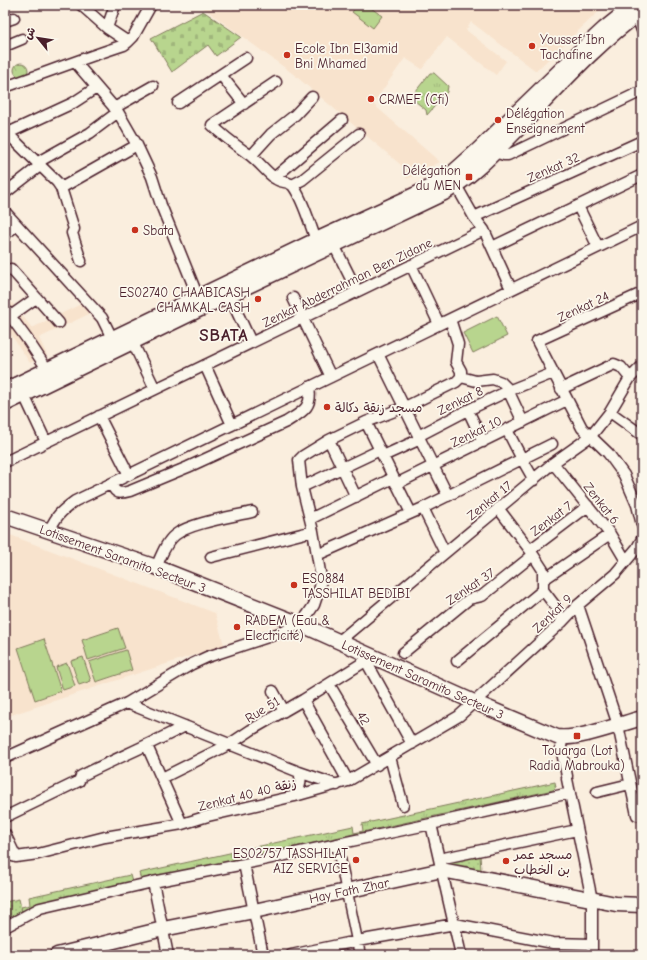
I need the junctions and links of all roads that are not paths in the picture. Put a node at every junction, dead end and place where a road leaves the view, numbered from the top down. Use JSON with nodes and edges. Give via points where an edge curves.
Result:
{"nodes":[{"id":1,"x":81,"y":5,"type":"edge"},
{"id":2,"x":114,"y":5,"type":"edge"},
{"id":3,"x":151,"y":5,"type":"edge"},
{"id":4,"x":637,"y":10,"type":"edge"},
{"id":5,"x":107,"y":28,"type":"junction"},
{"id":6,"x":642,"y":30,"type":"edge"},
{"id":7,"x":22,"y":39,"type":"dead end"},
{"id":8,"x":128,"y":42,"type":"junction"},
{"id":9,"x":5,"y":46,"type":"edge"},
{"id":10,"x":246,"y":58,"type":"dead end"},
{"id":11,"x":75,"y":62,"type":"junction"},
{"id":12,"x":221,"y":75,"type":"junction"},
{"id":13,"x":276,"y":82,"type":"dead end"},
{"id":14,"x":5,"y":86,"type":"edge"},
{"id":15,"x":153,"y":86,"type":"dead end"},
{"id":16,"x":96,"y":88,"type":"junction"},
{"id":17,"x":642,"y":91,"type":"edge"},
{"id":18,"x":312,"y":97,"type":"dead end"},
{"id":19,"x":178,"y":103,"type":"dead end"},
{"id":20,"x":244,"y":104,"type":"junction"},
{"id":21,"x":116,"y":110,"type":"junction"},
{"id":22,"x":342,"y":120,"type":"dead end"},
{"id":23,"x":7,"y":132,"type":"edge"},
{"id":24,"x":359,"y":134,"type":"dead end"},
{"id":25,"x":642,"y":141,"type":"edge"},
{"id":26,"x":137,"y":145,"type":"junction"},
{"id":27,"x":495,"y":152,"type":"junction"},
{"id":28,"x":250,"y":156,"type":"junction"},
{"id":29,"x":40,"y":164,"type":"junction"},
{"id":30,"x":642,"y":175,"type":"edge"},
{"id":31,"x":274,"y":178,"type":"junction"},
{"id":32,"x":453,"y":180,"type":"junction"},
{"id":33,"x":292,"y":185,"type":"junction"},
{"id":34,"x":61,"y":188,"type":"junction"},
{"id":35,"x":5,"y":193,"type":"edge"},
{"id":36,"x":578,"y":206,"type":"junction"},
{"id":37,"x":5,"y":212,"type":"edge"},
{"id":38,"x":474,"y":217,"type":"junction"},
{"id":39,"x":17,"y":225,"type":"junction"},
{"id":40,"x":642,"y":226,"type":"edge"},
{"id":41,"x":484,"y":230,"type":"junction"},
{"id":42,"x":5,"y":234,"type":"edge"},
{"id":43,"x":316,"y":240,"type":"junction"},
{"id":44,"x":334,"y":245,"type":"junction"},
{"id":45,"x":492,"y":247,"type":"junction"},
{"id":46,"x":598,"y":247,"type":"junction"},
{"id":47,"x":81,"y":261,"type":"dead end"},
{"id":48,"x":411,"y":265,"type":"junction"},
{"id":49,"x":11,"y":269,"type":"dead end"},
{"id":50,"x":511,"y":289,"type":"junction"},
{"id":51,"x":357,"y":291,"type":"junction"},
{"id":52,"x":229,"y":295,"type":"junction"},
{"id":53,"x":641,"y":296,"type":"edge"},
{"id":54,"x":198,"y":297,"type":"junction"},
{"id":55,"x":36,"y":298,"type":"junction"},
{"id":56,"x":293,"y":298,"type":"dead end"},
{"id":57,"x":7,"y":315,"type":"edge"},
{"id":58,"x":303,"y":317,"type":"junction"},
{"id":59,"x":450,"y":319,"type":"junction"},
{"id":60,"x":59,"y":323,"type":"dead end"},
{"id":61,"x":439,"y":324,"type":"junction"},
{"id":62,"x":112,"y":338,"type":"junction"},
{"id":63,"x":251,"y":342,"type":"junction"},
{"id":64,"x":133,"y":343,"type":"junction"},
{"id":65,"x":378,"y":354,"type":"junction"},
{"id":66,"x":205,"y":365,"type":"junction"},
{"id":67,"x":642,"y":366,"type":"edge"},
{"id":68,"x":47,"y":369,"type":"junction"},
{"id":69,"x":553,"y":373,"type":"junction"},
{"id":70,"x":331,"y":377,"type":"junction"},
{"id":71,"x":461,"y":377,"type":"junction"},
{"id":72,"x":630,"y":378,"type":"junction"},
{"id":73,"x":310,"y":387,"type":"junction"},
{"id":74,"x":155,"y":389,"type":"junction"},
{"id":75,"x":561,"y":389,"type":"junction"},
{"id":76,"x":5,"y":390,"type":"edge"},
{"id":77,"x":508,"y":391,"type":"junction"},
{"id":78,"x":24,"y":395,"type":"junction"},
{"id":79,"x":567,"y":400,"type":"junction"},
{"id":80,"x":5,"y":404,"type":"edge"},
{"id":81,"x":405,"y":407,"type":"junction"},
{"id":82,"x":468,"y":410,"type":"junction"},
{"id":83,"x":610,"y":412,"type":"junction"},
{"id":84,"x":99,"y":416,"type":"junction"},
{"id":85,"x":366,"y":422,"type":"junction"},
{"id":86,"x":523,"y":422,"type":"junction"},
{"id":87,"x":232,"y":425,"type":"junction"},
{"id":88,"x":508,"y":430,"type":"junction"},
{"id":89,"x":642,"y":435,"type":"edge"},
{"id":90,"x":592,"y":436,"type":"junction"},
{"id":91,"x":419,"y":437,"type":"junction"},
{"id":92,"x":329,"y":440,"type":"junction"},
{"id":93,"x":46,"y":442,"type":"junction"},
{"id":94,"x":483,"y":442,"type":"junction"},
{"id":95,"x":552,"y":444,"type":"dead end"},
{"id":96,"x":381,"y":453,"type":"junction"},
{"id":97,"x":522,"y":459,"type":"junction"},
{"id":98,"x":5,"y":462,"type":"edge"},
{"id":99,"x":553,"y":463,"type":"junction"},
{"id":100,"x":434,"y":466,"type":"junction"},
{"id":101,"x":342,"y":468,"type":"junction"},
{"id":102,"x":129,"y":475,"type":"junction"},
{"id":103,"x":534,"y":480,"type":"junction"},
{"id":104,"x":395,"y":481,"type":"junction"},
{"id":105,"x":111,"y":484,"type":"junction"},
{"id":106,"x":302,"y":487,"type":"junction"},
{"id":107,"x":448,"y":496,"type":"junction"},
{"id":108,"x":356,"y":497,"type":"junction"},
{"id":109,"x":588,"y":506,"type":"junction"},
{"id":110,"x":423,"y":508,"type":"junction"},
{"id":111,"x":498,"y":508,"type":"junction"},
{"id":112,"x":252,"y":512,"type":"dead end"},
{"id":113,"x":411,"y":513,"type":"junction"},
{"id":114,"x":5,"y":516,"type":"edge"},
{"id":115,"x":310,"y":519,"type":"junction"},
{"id":116,"x":642,"y":525,"type":"edge"},
{"id":117,"x":49,"y":531,"type":"junction"},
{"id":118,"x":313,"y":531,"type":"junction"},
{"id":119,"x":610,"y":534,"type":"junction"},
{"id":120,"x":642,"y":539,"type":"edge"},
{"id":121,"x":532,"y":552,"type":"junction"},
{"id":122,"x":445,"y":553,"type":"junction"},
{"id":123,"x":317,"y":555,"type":"junction"},
{"id":124,"x":211,"y":557,"type":"dead end"},
{"id":125,"x":626,"y":561,"type":"junction"},
{"id":126,"x":156,"y":567,"type":"junction"},
{"id":127,"x":543,"y":585,"type":"junction"},
{"id":128,"x":578,"y":606,"type":"junction"},
{"id":129,"x":562,"y":622,"type":"junction"},
{"id":130,"x":300,"y":624,"type":"junction"},
{"id":131,"x":338,"y":642,"type":"junction"},
{"id":132,"x":403,"y":653,"type":"dead end"},
{"id":133,"x":369,"y":659,"type":"junction"},
{"id":134,"x":457,"y":661,"type":"dead end"},
{"id":135,"x":330,"y":684,"type":"junction"},
{"id":136,"x":273,"y":691,"type":"dead end"},
{"id":137,"x":302,"y":700,"type":"junction"},
{"id":138,"x":474,"y":702,"type":"junction"},
{"id":139,"x":127,"y":703,"type":"junction"},
{"id":140,"x":284,"y":711,"type":"junction"},
{"id":141,"x":642,"y":718,"type":"edge"},
{"id":142,"x":618,"y":725,"type":"junction"},
{"id":143,"x":185,"y":726,"type":"junction"},
{"id":144,"x":562,"y":738,"type":"junction"},
{"id":145,"x":230,"y":744,"type":"junction"},
{"id":146,"x":412,"y":744,"type":"junction"},
{"id":147,"x":147,"y":746,"type":"junction"},
{"id":148,"x":390,"y":757,"type":"junction"},
{"id":149,"x":5,"y":758,"type":"edge"},
{"id":150,"x":377,"y":764,"type":"junction"},
{"id":151,"x":299,"y":772,"type":"junction"},
{"id":152,"x":162,"y":778,"type":"junction"},
{"id":153,"x":348,"y":782,"type":"junction"},
{"id":154,"x":630,"y":784,"type":"junction"},
{"id":155,"x":337,"y":785,"type":"junction"},
{"id":156,"x":597,"y":792,"type":"dead end"},
{"id":157,"x":570,"y":793,"type":"junction"},
{"id":158,"x":295,"y":796,"type":"junction"},
{"id":159,"x":403,"y":805,"type":"dead end"},
{"id":160,"x":637,"y":815,"type":"dead end"},
{"id":161,"x":5,"y":817,"type":"edge"},
{"id":162,"x":182,"y":824,"type":"junction"},
{"id":163,"x":431,"y":824,"type":"junction"},
{"id":164,"x":577,"y":830,"type":"junction"},
{"id":165,"x":5,"y":834,"type":"edge"},
{"id":166,"x":337,"y":844,"type":"junction"},
{"id":167,"x":5,"y":854,"type":"edge"},
{"id":168,"x":16,"y":857,"type":"junction"},
{"id":169,"x":244,"y":864,"type":"junction"},
{"id":170,"x":440,"y":865,"type":"junction"},
{"id":171,"x":153,"y":882,"type":"junction"},
{"id":172,"x":347,"y":890,"type":"junction"},
{"id":173,"x":592,"y":900,"type":"junction"},
{"id":174,"x":642,"y":904,"type":"edge"},
{"id":175,"x":254,"y":911,"type":"junction"},
{"id":176,"x":455,"y":924,"type":"junction"},
{"id":177,"x":5,"y":927,"type":"edge"},
{"id":178,"x":163,"y":929,"type":"junction"},
{"id":179,"x":357,"y":941,"type":"junction"},
{"id":180,"x":592,"y":944,"type":"junction"},
{"id":181,"x":57,"y":955,"type":"edge"},
{"id":182,"x":168,"y":955,"type":"edge"},
{"id":183,"x":263,"y":955,"type":"edge"},
{"id":184,"x":291,"y":955,"type":"edge"},
{"id":185,"x":360,"y":955,"type":"edge"},
{"id":186,"x":461,"y":955,"type":"edge"},
{"id":187,"x":592,"y":955,"type":"edge"}],
"edges":[{"from":1,"to":5,"type":"street"},
{"from":2,"to":5,"type":"street"},
{"from":3,"to":8,"type":"street"},
{"from":4,"to":6,"type":"street"},
{"from":4,"to":27,"type":"main road"},
{"from":4,"to":32,"type":"main road","via":[[604,29],[579,52],[478,150]]},
{"from":5,"to":8,"type":"street"},
{"from":7,"to":9,"type":"street"},
{"from":8,"to":11,"type":"street"},
{"from":10,"to":12,"type":"street"},
{"from":11,"to":14,"type":"street"},
{"from":11,"to":16,"type":"street"},
{"from":12,"to":19,"type":"street"},
{"from":12,"to":20,"type":"street"},
{"from":13,"to":20,"type":"street"},
{"from":15,"to":21,"type":"street"},
{"from":16,"to":21,"type":"street"},
{"from":16,"to":23,"type":"street","via":[[72,103]]},
{"from":17,"to":27,"type":"street","via":[[508,155]]},
{"from":18,"to":28,"type":"street"},
{"from":20,"to":28,"type":"street","via":[[212,125],[224,138]]},
{"from":21,"to":26,"type":"street"},
{"from":21,"to":29,"type":"street","via":[[90,133]]},
{"from":22,"to":31,"type":"street"},
{"from":23,"to":29,"type":"street"},
{"from":24,"to":33,"type":"street","via":[[302,180]]},
{"from":25,"to":38,"type":"street","name":"Zenkat 32"},
{"from":26,"to":34,"type":"street"},
{"from":26,"to":54,"type":"street","via":[[152,177]]},
{"from":27,"to":32,"type":"main road","via":[[469,177]]},
{"from":28,"to":31,"type":"street"},
{"from":29,"to":34,"type":"street"},
{"from":29,"to":35,"type":"street"},
{"from":30,"to":36,"type":"street"},
{"from":31,"to":33,"type":"street"},
{"from":32,"to":38,"type":"street"},
{"from":32,"to":43,"type":"main road","via":[[424,190]]},
{"from":32,"to":44,"type":"main road","via":[[444,193]]},
{"from":33,"to":43,"type":"street"},
{"from":34,"to":47,"type":"street"},
{"from":36,"to":45,"type":"street"},
{"from":36,"to":46,"type":"street"},
{"from":37,"to":39,"type":"street"},
{"from":38,"to":41,"type":"street"},
{"from":39,"to":42,"type":"street"},
{"from":39,"to":62,"type":"street","via":[[102,318]]},
{"from":40,"to":46,"type":"street"},
{"from":41,"to":45,"type":"street"},
{"from":41,"to":48,"type":"street","name":"Zenkat Abderrahman Ben Zidane"},
{"from":43,"to":54,"type":"main road"},
{"from":44,"to":51,"type":"street"},
{"from":44,"to":52,"type":"main road"},
{"from":45,"to":50,"type":"street"},
{"from":46,"to":50,"type":"street"},
{"from":48,"to":51,"type":"street","name":"Zenkat Abderrahman Ben Zidane"},
{"from":48,"to":61,"type":"street"},
{"from":49,"to":55,"type":"street"},
{"from":50,"to":59,"type":"street"},
{"from":51,"to":58,"type":"street","name":"Zenkat Abderrahman Ben Zidane"},
{"from":52,"to":63,"type":"street"},
{"from":52,"to":64,"type":"main road"},
{"from":53,"to":69,"type":"street","name":"Zenkat 24","via":[[537,341]]},
{"from":54,"to":62,"type":"main road"},
{"from":55,"to":57,"type":"street"},
{"from":55,"to":60,"type":"street"},
{"from":56,"to":58,"type":"street"},
{"from":57,"to":68,"type":"street"},
{"from":58,"to":63,"type":"street","name":"Zenkat Abderrahman Ben Zidane"},
{"from":58,"to":70,"type":"street"},
{"from":59,"to":61,"type":"street"},
{"from":59,"to":71,"type":"street","via":[[458,344],[456,362]]},
{"from":61,"to":65,"type":"street"},
{"from":62,"to":68,"type":"main road"},
{"from":63,"to":66,"type":"street","name":"Zenkat Abderrahman Ben Zidane"},
{"from":64,"to":74,"type":"street"},
{"from":64,"to":78,"type":"main road"},
{"from":65,"to":70,"type":"street"},
{"from":65,"to":81,"type":"street"},
{"from":66,"to":74,"type":"street","name":"Zenkat Abderrahman Ben Zidane"},
{"from":66,"to":87,"type":"street"},
{"from":67,"to":72,"type":"street","name":"Zenkat 17"},
{"from":68,"to":76,"type":"main road"},
{"from":69,"to":75,"type":"street"},
{"from":69,"to":77,"type":"street","name":"Zenkat 8"},
{"from":70,"to":73,"type":"street"},
{"from":71,"to":77,"type":"street","via":[[476,381],[498,380],[505,384]]},
{"from":71,"to":81,"type":"street","via":[[456,382]]},
{"from":72,"to":75,"type":"street","via":[[621,367],[614,364]]},
{"from":72,"to":83,"type":"street","name":"Zenkat 17"},
{"from":73,"to":87,"type":"street"},
{"from":73,"to":105,"type":"street","via":[[310,402],[305,409],[286,422],[130,491],[117,492]]},
{"from":74,"to":84,"type":"street","name":"Zenkat Abderrahman Ben Zidane"},
{"from":75,"to":79,"type":"street"},
{"from":77,"to":82,"type":"street","name":"Zenkat 8"},
{"from":77,"to":86,"type":"street"},
{"from":78,"to":80,"type":"main road"},
{"from":78,"to":93,"type":"street"},
{"from":79,"to":86,"type":"street","name":"Zenkat 10"},
{"from":79,"to":90,"type":"street","via":[[582,428]]},
{"from":81,"to":85,"type":"street"},
{"from":81,"to":91,"type":"street"},
{"from":82,"to":91,"type":"street","name":"Zenkat 8"},
{"from":82,"to":94,"type":"street"},
{"from":83,"to":89,"type":"street"},
{"from":83,"to":90,"type":"street","name":"Zenkat 17"},
{"from":84,"to":93,"type":"street","name":"Zenkat Abderrahman Ben Zidane"},
{"from":84,"to":102,"type":"street"},
{"from":85,"to":92,"type":"street"},
{"from":85,"to":96,"type":"street"},
{"from":86,"to":88,"type":"street","name":"Zenkat 10"},
{"from":87,"to":102,"type":"street"},
{"from":88,"to":94,"type":"street","name":"Zenkat 10"},
{"from":88,"to":97,"type":"street"},
{"from":90,"to":99,"type":"street","name":"Zenkat 17"},
{"from":90,"to":116,"type":"street","via":[[624,475],[637,505]]},
{"from":91,"to":96,"type":"street","name":"Zenkat 8","via":[[416,441]]},
{"from":91,"to":100,"type":"street"},
{"from":92,"to":101,"type":"street"},
{"from":92,"to":106,"type":"street","via":[[299,460]]},
{"from":93,"to":98,"type":"street","name":"Zenkat Abderrahman Ben Zidane"},
{"from":94,"to":100,"type":"street","name":"Zenkat 10"},
{"from":95,"to":97,"type":"street"},
{"from":96,"to":101,"type":"street","name":"Zenkat 8"},
{"from":96,"to":104,"type":"street"},
{"from":97,"to":103,"type":"street"},
{"from":97,"to":107,"type":"street"},
{"from":99,"to":103,"type":"street","name":"Zenkat 17"},
{"from":99,"to":109,"type":"street","name":"Zenkat 6"},
{"from":100,"to":104,"type":"street","name":"Zenkat 10"},
{"from":100,"to":107,"type":"street"},
{"from":101,"to":106,"type":"street","name":"Zenkat 8"},
{"from":101,"to":108,"type":"street"},
{"from":102,"to":105,"type":"street"},
{"from":103,"to":111,"type":"street","name":"Zenkat 17"},
{"from":104,"to":108,"type":"street","name":"Zenkat 10"},
{"from":104,"to":113,"type":"street"},
{"from":105,"to":117,"type":"street","via":[[61,510]]},
{"from":106,"to":115,"type":"street"},
{"from":107,"to":110,"type":"street"},
{"from":108,"to":115,"type":"street","name":"Zenkat 10"},
{"from":109,"to":119,"type":"street","name":"Zenkat 6"},
{"from":109,"to":121,"type":"street","name":"Zenkat 7"},
{"from":110,"to":113,"type":"street"},
{"from":110,"to":122,"type":"street"},
{"from":111,"to":121,"type":"street"},
{"from":111,"to":122,"type":"street","name":"Zenkat 17"},
{"from":112,"to":126,"type":"street","via":[[187,528],[174,536],[165,547]]},
{"from":113,"to":123,"type":"street"},
{"from":114,"to":117,"type":"main road","name":"Lotissement Saramito Secteur 3"},
{"from":115,"to":118,"type":"street"},
{"from":117,"to":126,"type":"main road","name":"Lotissement Saramito Secteur 3"},
{"from":118,"to":123,"type":"street"},
{"from":118,"to":124,"type":"street"},
{"from":119,"to":125,"type":"street","name":"Zenkat 6"},
{"from":119,"to":127,"type":"street"},
{"from":120,"to":125,"type":"street","name":"Zenkat 9"},
{"from":121,"to":127,"type":"street","via":[[542,570]]},
{"from":121,"to":132,"type":"street","name":"Zenkat 37","via":[[482,596],[469,599]]},
{"from":122,"to":131,"type":"street","name":"Zenkat 17"},
{"from":123,"to":130,"type":"street","via":[[320,587],[314,605]]},
{"from":125,"to":128,"type":"street","name":"Zenkat 9"},
{"from":126,"to":130,"type":"main road","name":"Lotissement Saramito Secteur 3"},
{"from":127,"to":129,"type":"street"},
{"from":127,"to":134,"type":"street"},
{"from":128,"to":129,"type":"street","name":"Zenkat 9"},
{"from":128,"to":142,"type":"street"},
{"from":129,"to":138,"type":"street","name":"Zenkat 9"},
{"from":130,"to":131,"type":"main road","name":"Lotissement Saramito Secteur 3"},
{"from":130,"to":139,"type":"street","via":[[207,657]]},
{"from":131,"to":133,"type":"main road","name":"Lotissement Saramito Secteur 3"},
{"from":133,"to":135,"type":"street","name":"Rue 51"},
{"from":133,"to":138,"type":"main road","name":"Lotissement Saramito Secteur 3"},
{"from":133,"to":146,"type":"street"},
{"from":135,"to":137,"type":"street","name":"Rue 51"},
{"from":135,"to":150,"type":"street","name":"42"},
{"from":136,"to":140,"type":"street"},
{"from":137,"to":140,"type":"street","name":"Rue 51"},
{"from":137,"to":153,"type":"street"},
{"from":138,"to":144,"type":"main road","name":"Lotissement Saramito Secteur 3"},
{"from":138,"to":146,"type":"street","name":"Zenkat 40 زنقة 40","via":[[455,719]]},
{"from":139,"to":143,"type":"street"},
{"from":139,"to":149,"type":"street"},
{"from":140,"to":145,"type":"street","name":"Rue 51"},
{"from":141,"to":142,"type":"main road","name":"Lotissement Saramito Secteur 3"},
{"from":142,"to":144,"type":"main road","name":"Lotissement Saramito Secteur 3"},
{"from":142,"to":154,"type":"street"},
{"from":143,"to":145,"type":"street"},
{"from":143,"to":147,"type":"street"},
{"from":144,"to":157,"type":"street","via":[[561,748]]},
{"from":145,"to":151,"type":"street"},
{"from":145,"to":152,"type":"street","name":"Rue 51"},
{"from":146,"to":148,"type":"street","name":"Zenkat 40 زنقة 40"},
{"from":147,"to":152,"type":"street"},
{"from":147,"to":161,"type":"street","via":[[81,776],[78,781]]},
{"from":148,"to":150,"type":"street","name":"Zenkat 40 زنقة 40"},
{"from":148,"to":159,"type":"street"},
{"from":150,"to":153,"type":"street","name":"Zenkat 40 زنقة 40"},
{"from":151,"to":155,"type":"street"},
{"from":151,"to":158,"type":"street","via":[[301,785]]},
{"from":152,"to":162,"type":"street"},
{"from":153,"to":155,"type":"street","name":"Zenkat 40 زنقة 40"},
{"from":154,"to":156,"type":"street"},
{"from":154,"to":160,"type":"street"},
{"from":155,"to":158,"type":"street","name":"Zenkat 40 زنقة 40"},
{"from":157,"to":163,"type":"street"},
{"from":157,"to":164,"type":"street"},
{"from":158,"to":162,"type":"street","name":"Zenkat 40 زنقة 40"},
{"from":162,"to":168,"type":"street","name":"Zenkat 40 زنقة 40","via":[[105,837]]},
{"from":163,"to":166,"type":"street"},
{"from":163,"to":170,"type":"street"},
{"from":164,"to":170,"type":"street"},
{"from":164,"to":173,"type":"street"},
{"from":165,"to":168,"type":"street"},
{"from":166,"to":169,"type":"street"},
{"from":166,"to":172,"type":"street"},
{"from":167,"to":168,"type":"street","name":"Zenkat 40 زنقة 40"},
{"from":169,"to":171,"type":"street"},
{"from":169,"to":175,"type":"street"},
{"from":170,"to":172,"type":"main road","name":"Hay Fath Zhar"},
{"from":170,"to":173,"type":"main road","name":"Hay Fath Zhar"},
{"from":170,"to":176,"type":"street"},
{"from":171,"to":177,"type":"street","via":[[40,908]]},
{"from":171,"to":178,"type":"street"},
{"from":172,"to":175,"type":"main road","name":"Hay Fath Zhar"},
{"from":172,"to":179,"type":"street"},
{"from":173,"to":174,"type":"main road","name":"Hay Fath Zhar","via":[[616,904]]},
{"from":173,"to":180,"type":"street"},
{"from":175,"to":178,"type":"main road","name":"Hay Fath Zhar"},
{"from":175,"to":183,"type":"street"},
{"from":176,"to":179,"type":"street"},
{"from":176,"to":180,"type":"street","via":[[553,943]]},
{"from":176,"to":186,"type":"street"},
{"from":178,"to":181,"type":"main road","name":"Hay Fath Zhar"},
{"from":178,"to":182,"type":"street"},
{"from":179,"to":184,"type":"street"},
{"from":179,"to":185,"type":"street"},
{"from":180,"to":187,"type":"street"}]}
